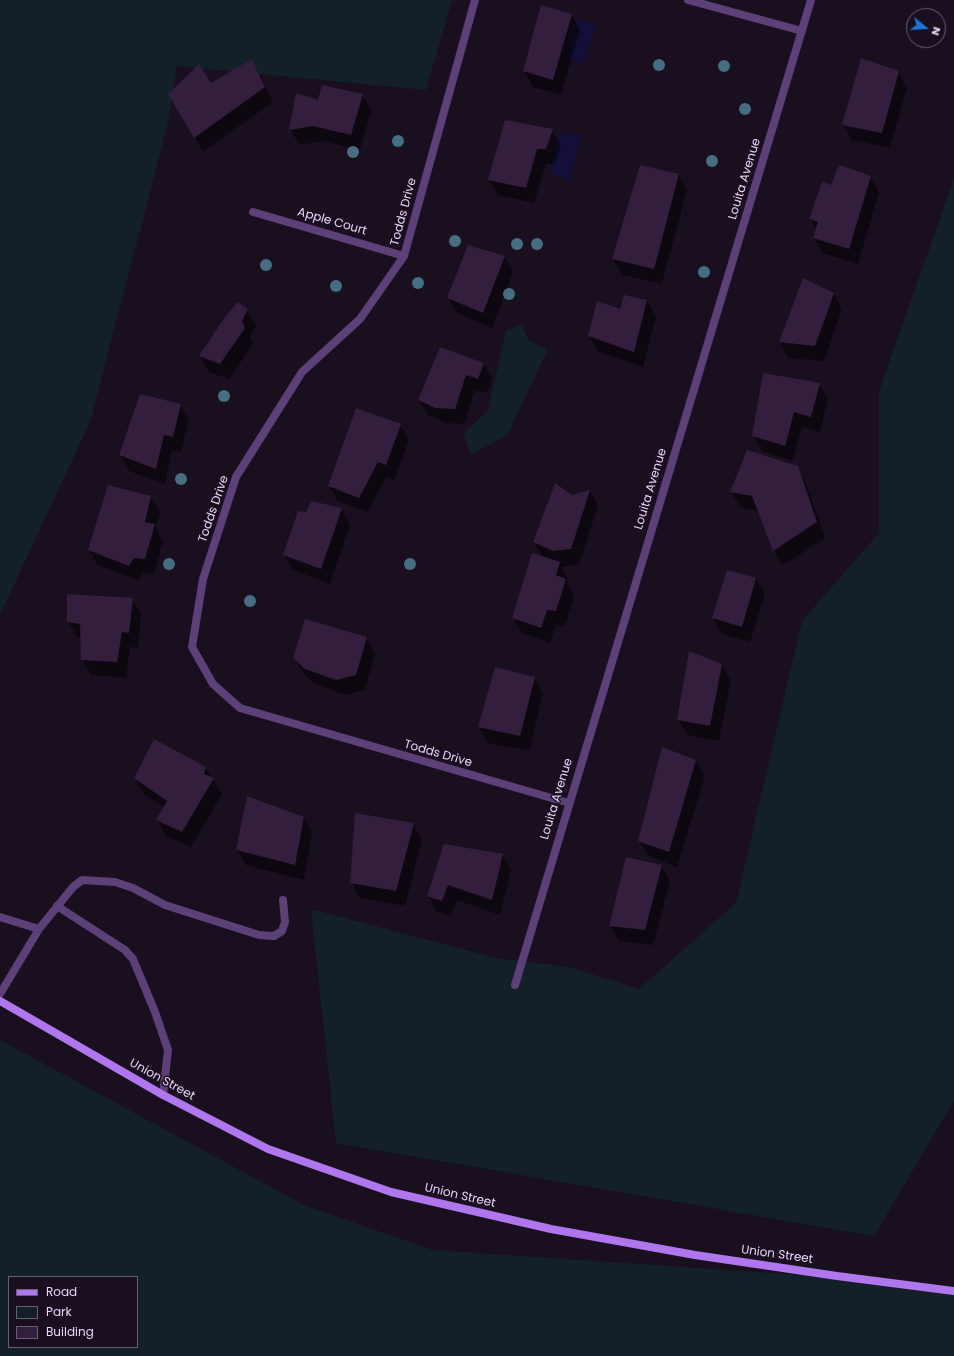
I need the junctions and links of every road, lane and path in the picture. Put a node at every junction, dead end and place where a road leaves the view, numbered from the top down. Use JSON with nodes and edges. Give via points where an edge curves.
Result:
{"nodes":[{"id":1,"x":475,"y":0,"type":"edge"},
{"id":2,"x":688,"y":0,"type":"edge"},
{"id":3,"x":811,"y":0,"type":"edge"},
{"id":4,"x":802,"y":31,"type":"junction"},
{"id":5,"x":253,"y":212,"type":"dead end"},
{"id":6,"x":404,"y":256,"type":"junction"},
{"id":7,"x":568,"y":803,"type":"junction"},
{"id":8,"x":282,"y":900,"type":"dead end"},
{"id":9,"x":57,"y":906,"type":"junction"},
{"id":10,"x":0,"y":917,"type":"edge"},
{"id":11,"x":39,"y":929,"type":"junction"},
{"id":12,"x":515,"y":985,"type":"dead end"},
{"id":13,"x":0,"y":994,"type":"edge"},
{"id":14,"x":0,"y":1001,"type":"edge"},
{"id":15,"x":163,"y":1095,"type":"junction"},
{"id":16,"x":954,"y":1291,"type":"edge"}],
"edges":[{"from":1,"to":6,"type":"street","name":"Todds Drive"},
{"from":2,"to":4,"type":"street"},
{"from":3,"to":4,"type":"street","name":"Louita Avenue"},
{"from":4,"to":7,"type":"street","name":"Louita Avenue"},
{"from":5,"to":6,"type":"street","name":"Apple Court"},
{"from":6,"to":7,"type":"street","name":"Todds Drive","via":[[360,318],[302,372],[236,478],[203,579],[192,647],[213,684],[240,708]]},
{"from":7,"to":12,"type":"street","name":"Louita Avenue"},
{"from":8,"to":9,"type":"street","via":[[285,922],[282,931],[274,936],[259,935],[165,905],[133,888],[115,882],[82,880],[72,887]]},
{"from":9,"to":11,"type":"street"},
{"from":9,"to":15,"type":"street","via":[[125,950],[133,959],[168,1050]]},
{"from":10,"to":11,"type":"street"},
{"from":11,"to":13,"type":"street"},
{"from":14,"to":15,"type":"street","name":"Union Street"},
{"from":15,"to":16,"type":"street","name":"Union Street","via":[[268,1149],[391,1192],[551,1229],[695,1255]]}]}
